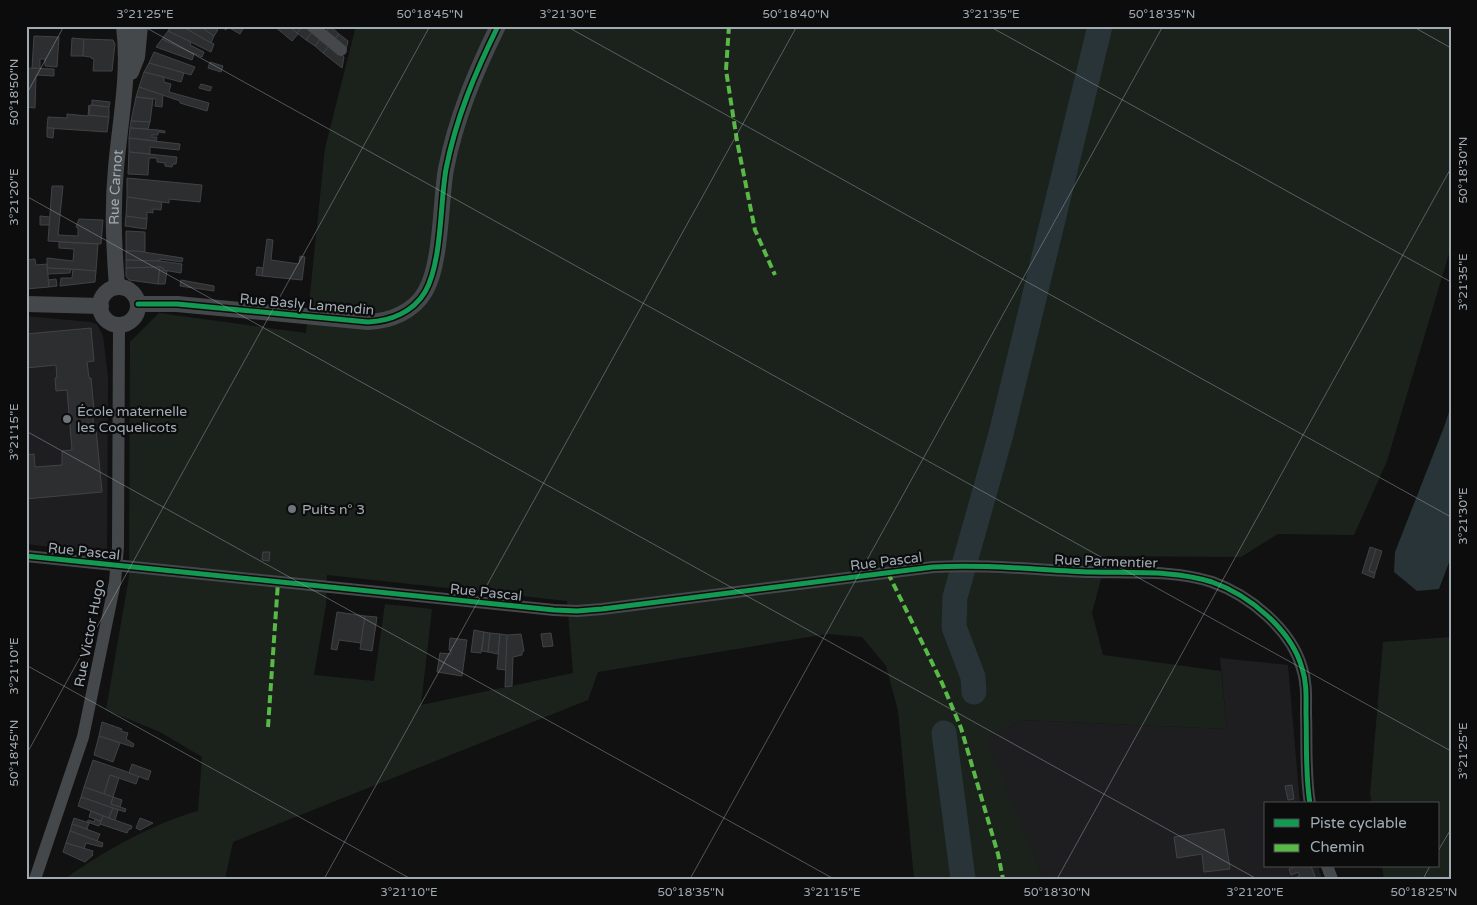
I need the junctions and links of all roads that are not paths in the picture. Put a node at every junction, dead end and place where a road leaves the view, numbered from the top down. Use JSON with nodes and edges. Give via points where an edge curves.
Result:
{"nodes":[{"id":1,"x":124,"y":26,"type":"edge"},
{"id":2,"x":140,"y":26,"type":"edge"},
{"id":3,"x":312,"y":26,"type":"edge"},
{"id":4,"x":498,"y":26,"type":"edge"},
{"id":5,"x":341,"y":50,"type":"dead end"},
{"id":6,"x":124,"y":88,"type":"junction"},
{"id":7,"x":117,"y":288,"type":"junction"},
{"id":8,"x":26,"y":304,"type":"edge"},
{"id":9,"x":138,"y":304,"type":"junction"},
{"id":10,"x":101,"y":306,"type":"junction"},
{"id":11,"x":119,"y":325,"type":"junction"},
{"id":12,"x":26,"y":556,"type":"edge"},
{"id":13,"x":118,"y":565,"type":"junction"},
{"id":14,"x":974,"y":567,"type":"joint"},
{"id":15,"x":1310,"y":802,"type":"edge"},
{"id":16,"x":35,"y":879,"type":"edge"}],
"edges":[{"from":1,"to":6,"type":"street","name":"Rue Carnot"},
{"from":2,"to":6,"type":"street","name":"Rue Carnot","via":[[137,57]]},
{"from":3,"to":5,"type":"street"},
{"from":4,"to":9,"type":"street","name":"Rue Basly Lamendin","via":[[458,119],[446,171],[433,273],[425,292],[413,307],[395,317],[368,322],[178,304]]},
{"from":6,"to":7,"type":"street","name":"Rue Carnot","via":[[113,211]]},
{"from":7,"to":9,"type":"street","via":[[130,290]]},
{"from":7,"to":10,"type":"street","via":[[107,292]]},
{"from":8,"to":10,"type":"street"},
{"from":9,"to":11,"type":"street","via":[[133,319]]},
{"from":10,"to":11,"type":"street","via":[[106,319]]},
{"from":11,"to":13,"type":"street","name":"Rue Victor Hugo"},
{"from":12,"to":13,"type":"street","name":"Rue Pascal"},
{"from":13,"to":14,"type":"street","name":"Rue Pascal","via":[[577,611],[909,569]]},
{"from":13,"to":16,"type":"street","name":"Rue Victor Hugo","via":[[83,737]]},
{"from":14,"to":15,"type":"street","name":"Rue Parmentier","via":[[1176,575],[1210,582],[1247,600],[1289,640],[1302,668],[1306,689]]}]}
